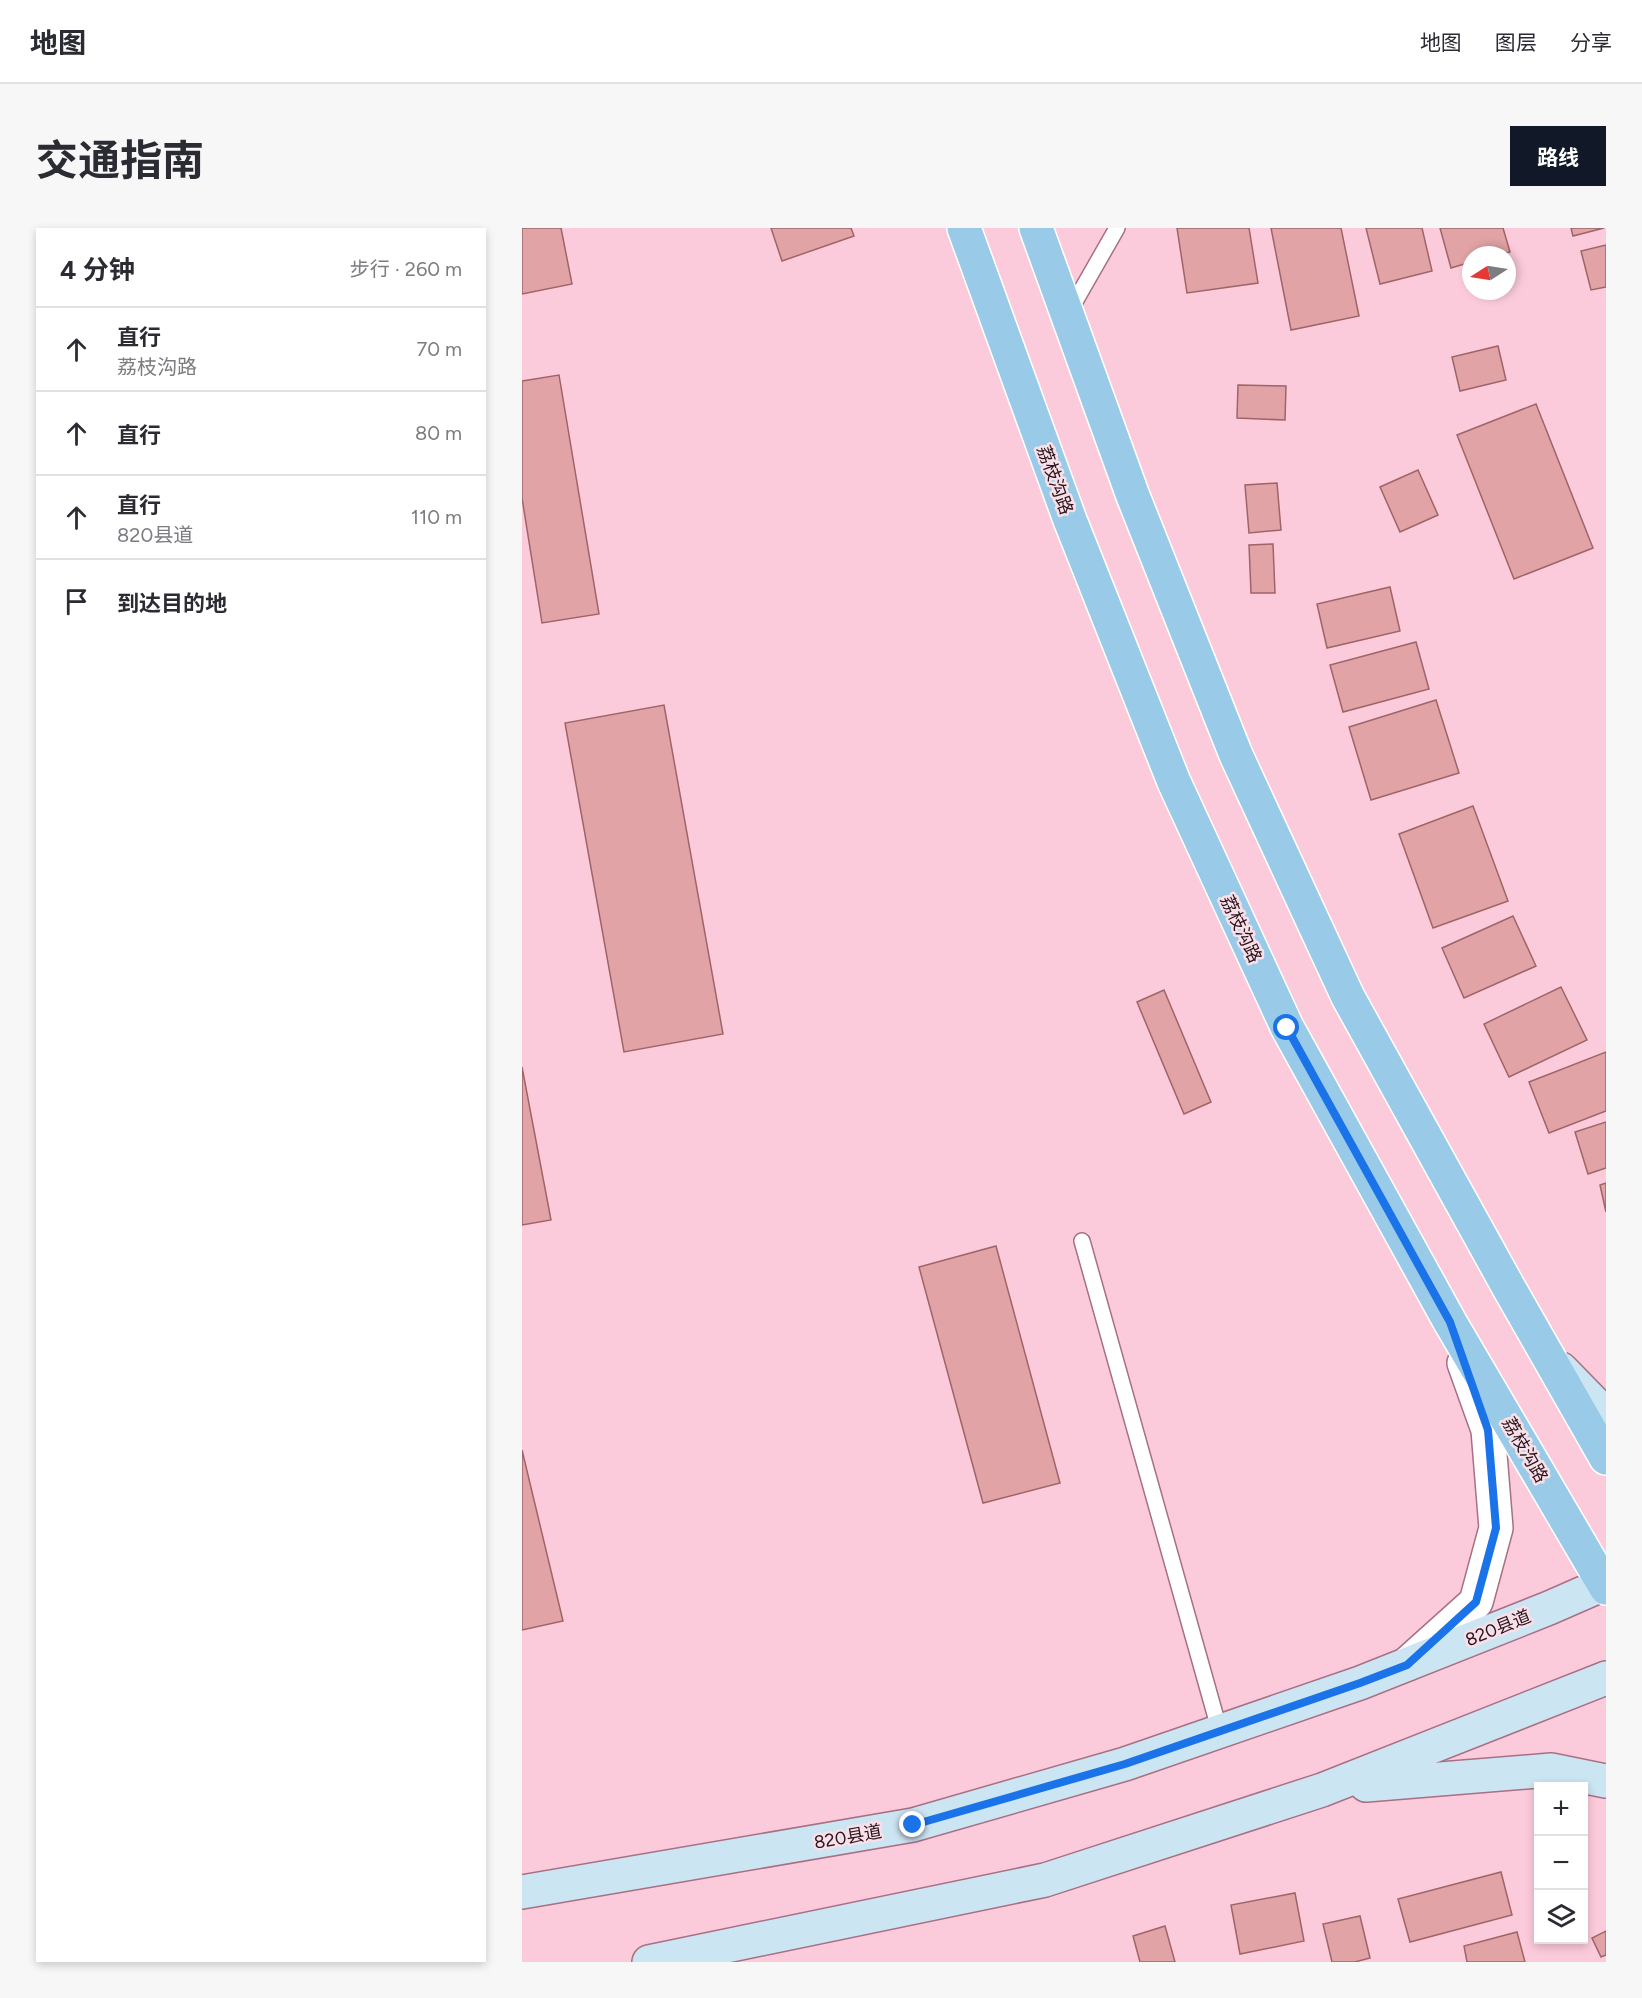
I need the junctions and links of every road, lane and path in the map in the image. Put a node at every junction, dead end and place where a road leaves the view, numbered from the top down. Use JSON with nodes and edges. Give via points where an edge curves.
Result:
{"nodes":[{"id":1,"x":964,"y":228,"type":"edge"},
{"id":2,"x":1036,"y":228,"type":"edge"},
{"id":3,"x":1117,"y":228,"type":"edge"},
{"id":4,"x":1068,"y":315,"type":"junction"},
{"id":5,"x":1082,"y":1240,"type":"dead end"},
{"id":6,"x":1450,"y":1322,"type":"junction"},
{"id":7,"x":1548,"y":1356,"type":"junction"},
{"id":8,"x":1606,"y":1415,"type":"edge"},
{"id":9,"x":1606,"y":1458,"type":"edge"},
{"id":10,"x":1605,"y":1585,"type":"edge"},
{"id":11,"x":1407,"y":1665,"type":"junction"},
{"id":12,"x":1606,"y":1678,"type":"edge"},
{"id":13,"x":1220,"y":1732,"type":"junction"},
{"id":14,"x":1606,"y":1781,"type":"edge"},
{"id":15,"x":1322,"y":1790,"type":"junction"},
{"id":16,"x":522,"y":1892,"type":"edge"},
{"id":17,"x":650,"y":1962,"type":"edge"}],
"edges":[{"from":1,"to":6,"type":"main road","name":"荔枝沟路","via":[[1070,520],[1174,782],[1287,1028]]},
{"from":2,"to":4,"type":"main road"},
{"from":3,"to":4,"type":"lane"},
{"from":4,"to":7,"type":"main road","via":[[1133,496],[1236,755],[1348,997]]},
{"from":5,"to":13,"type":"lane"},
{"from":6,"to":10,"type":"main road","name":"荔枝沟路"},
{"from":6,"to":11,"type":"street","via":[[1488,1430],[1496,1528],[1476,1602]]},
{"from":7,"to":8,"type":"main road"},
{"from":7,"to":9,"type":"main road"},
{"from":10,"to":11,"type":"main road","name":"820县道"},
{"from":11,"to":13,"type":"main road","name":"820县道"},
{"from":12,"to":15,"type":"main road"},
{"from":13,"to":16,"type":"main road","name":"820县道","via":[[1125,1764],[913,1825]]},
{"from":14,"to":15,"type":"main road","via":[[1551,1770]]},
{"from":15,"to":17,"type":"main road","via":[[1045,1880]]}]}
